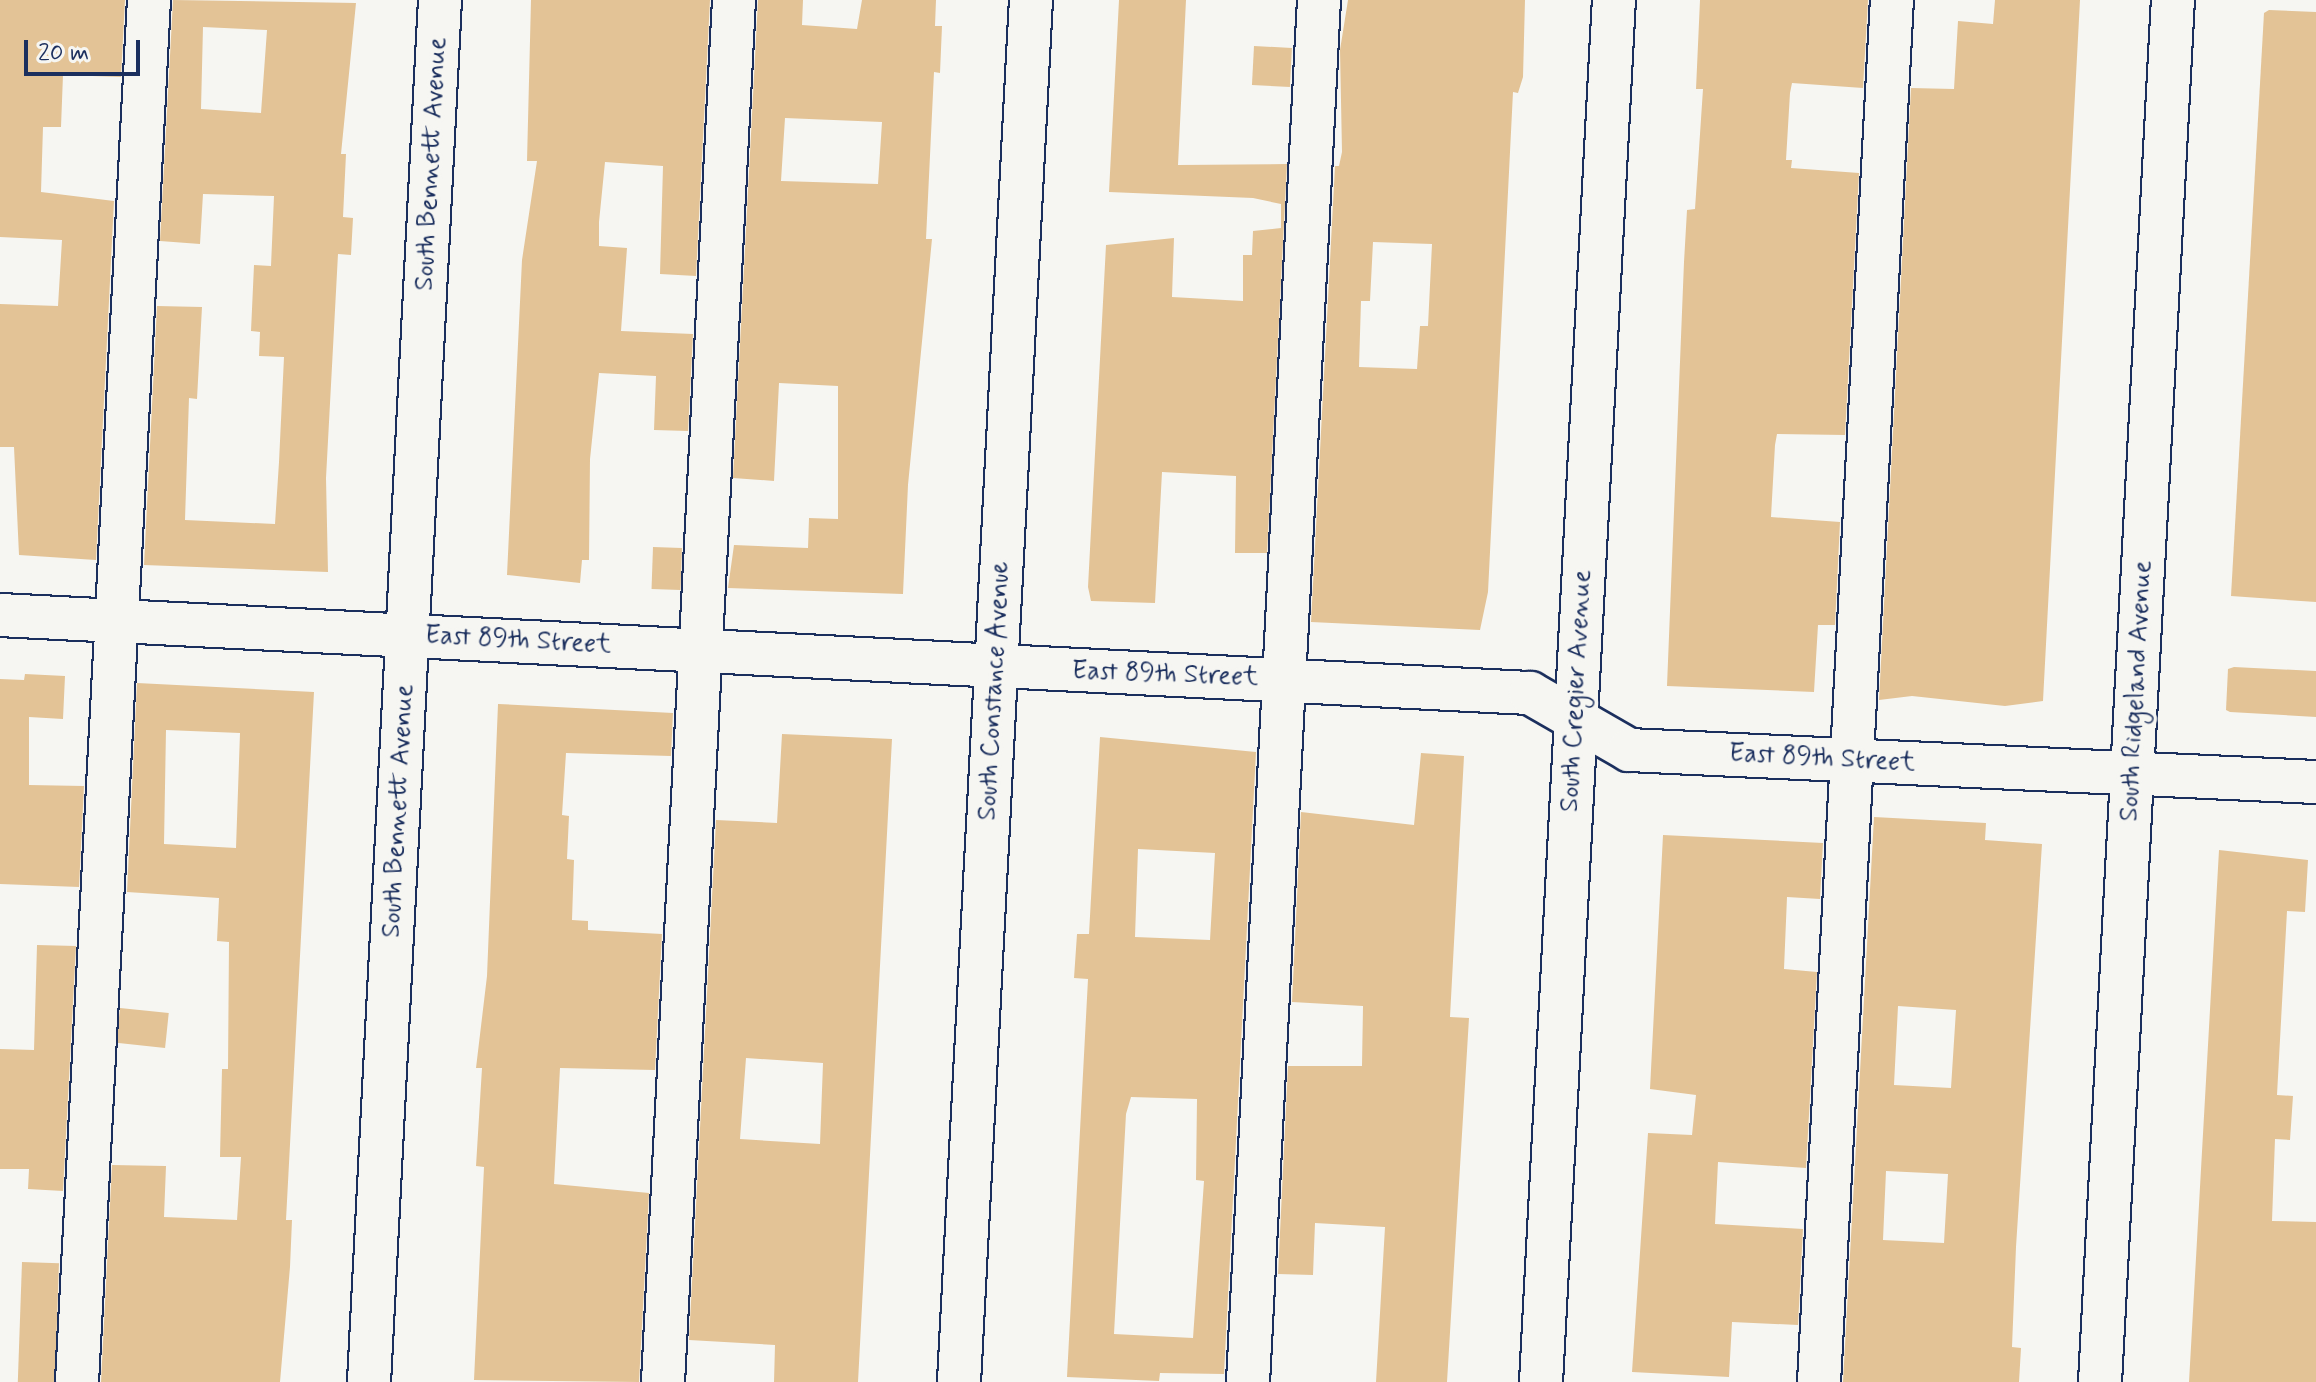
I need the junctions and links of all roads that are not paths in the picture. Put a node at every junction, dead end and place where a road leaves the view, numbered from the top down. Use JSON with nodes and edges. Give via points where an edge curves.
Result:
{"nodes":[{"id":1,"x":149,"y":0,"type":"edge"},
{"id":2,"x":440,"y":0,"type":"edge"},
{"id":3,"x":734,"y":0,"type":"edge"},
{"id":4,"x":1031,"y":0,"type":"edge"},
{"id":5,"x":1319,"y":0,"type":"edge"},
{"id":6,"x":1614,"y":0,"type":"edge"},
{"id":7,"x":1892,"y":0,"type":"edge"},
{"id":8,"x":2173,"y":0,"type":"edge"},
{"id":9,"x":0,"y":615,"type":"edge"},
{"id":10,"x":117,"y":621,"type":"junction"},
{"id":11,"x":408,"y":635,"type":"junction"},
{"id":12,"x":702,"y":651,"type":"junction"},
{"id":13,"x":996,"y":668,"type":"junction"},
{"id":14,"x":1284,"y":680,"type":"junction"},
{"id":15,"x":1575,"y":720,"type":"junction"},
{"id":16,"x":1852,"y":760,"type":"junction"},
{"id":17,"x":2132,"y":773,"type":"junction"},
{"id":18,"x":2316,"y":782,"type":"edge"},
{"id":19,"x":77,"y":1382,"type":"edge"},
{"id":20,"x":369,"y":1382,"type":"edge"},
{"id":21,"x":663,"y":1382,"type":"edge"},
{"id":22,"x":959,"y":1382,"type":"edge"},
{"id":23,"x":1248,"y":1382,"type":"edge"},
{"id":24,"x":1541,"y":1382,"type":"edge"},
{"id":25,"x":1819,"y":1382,"type":"edge"},
{"id":26,"x":2100,"y":1382,"type":"edge"}],
"edges":[{"from":1,"to":10,"type":"street"},
{"from":2,"to":11,"type":"street","name":"South Bennett Avenue"},
{"from":3,"to":12,"type":"street"},
{"from":4,"to":13,"type":"street","name":"South Constance Avenue"},
{"from":5,"to":14,"type":"street"},
{"from":6,"to":15,"type":"street","name":"South Cregier Avenue"},
{"from":7,"to":16,"type":"street"},
{"from":8,"to":17,"type":"street","name":"South Ridgeland Avenue"},
{"from":9,"to":10,"type":"street","name":"East 89th Street"},
{"from":10,"to":11,"type":"street","name":"East 89th Street"},
{"from":10,"to":19,"type":"street"},
{"from":11,"to":12,"type":"street","name":"East 89th Street"},
{"from":11,"to":20,"type":"street","name":"South Bennett Avenue"},
{"from":12,"to":13,"type":"street","name":"East 89th Street"},
{"from":12,"to":21,"type":"street"},
{"from":13,"to":14,"type":"street","name":"East 89th Street"},
{"from":13,"to":22,"type":"street","name":"South Constance Avenue"},
{"from":14,"to":15,"type":"street","name":"East 89th Street","via":[[1530,693]]},
{"from":14,"to":23,"type":"street"},
{"from":15,"to":16,"type":"street","name":"East 89th Street","via":[[1629,750]]},
{"from":15,"to":24,"type":"street","name":"South Cregier Avenue"},
{"from":16,"to":17,"type":"street","name":"East 89th Street"},
{"from":16,"to":25,"type":"street"},
{"from":17,"to":18,"type":"street","name":"East 89th Street"},
{"from":17,"to":26,"type":"street","name":"South Ridgeland Avenue"}]}
